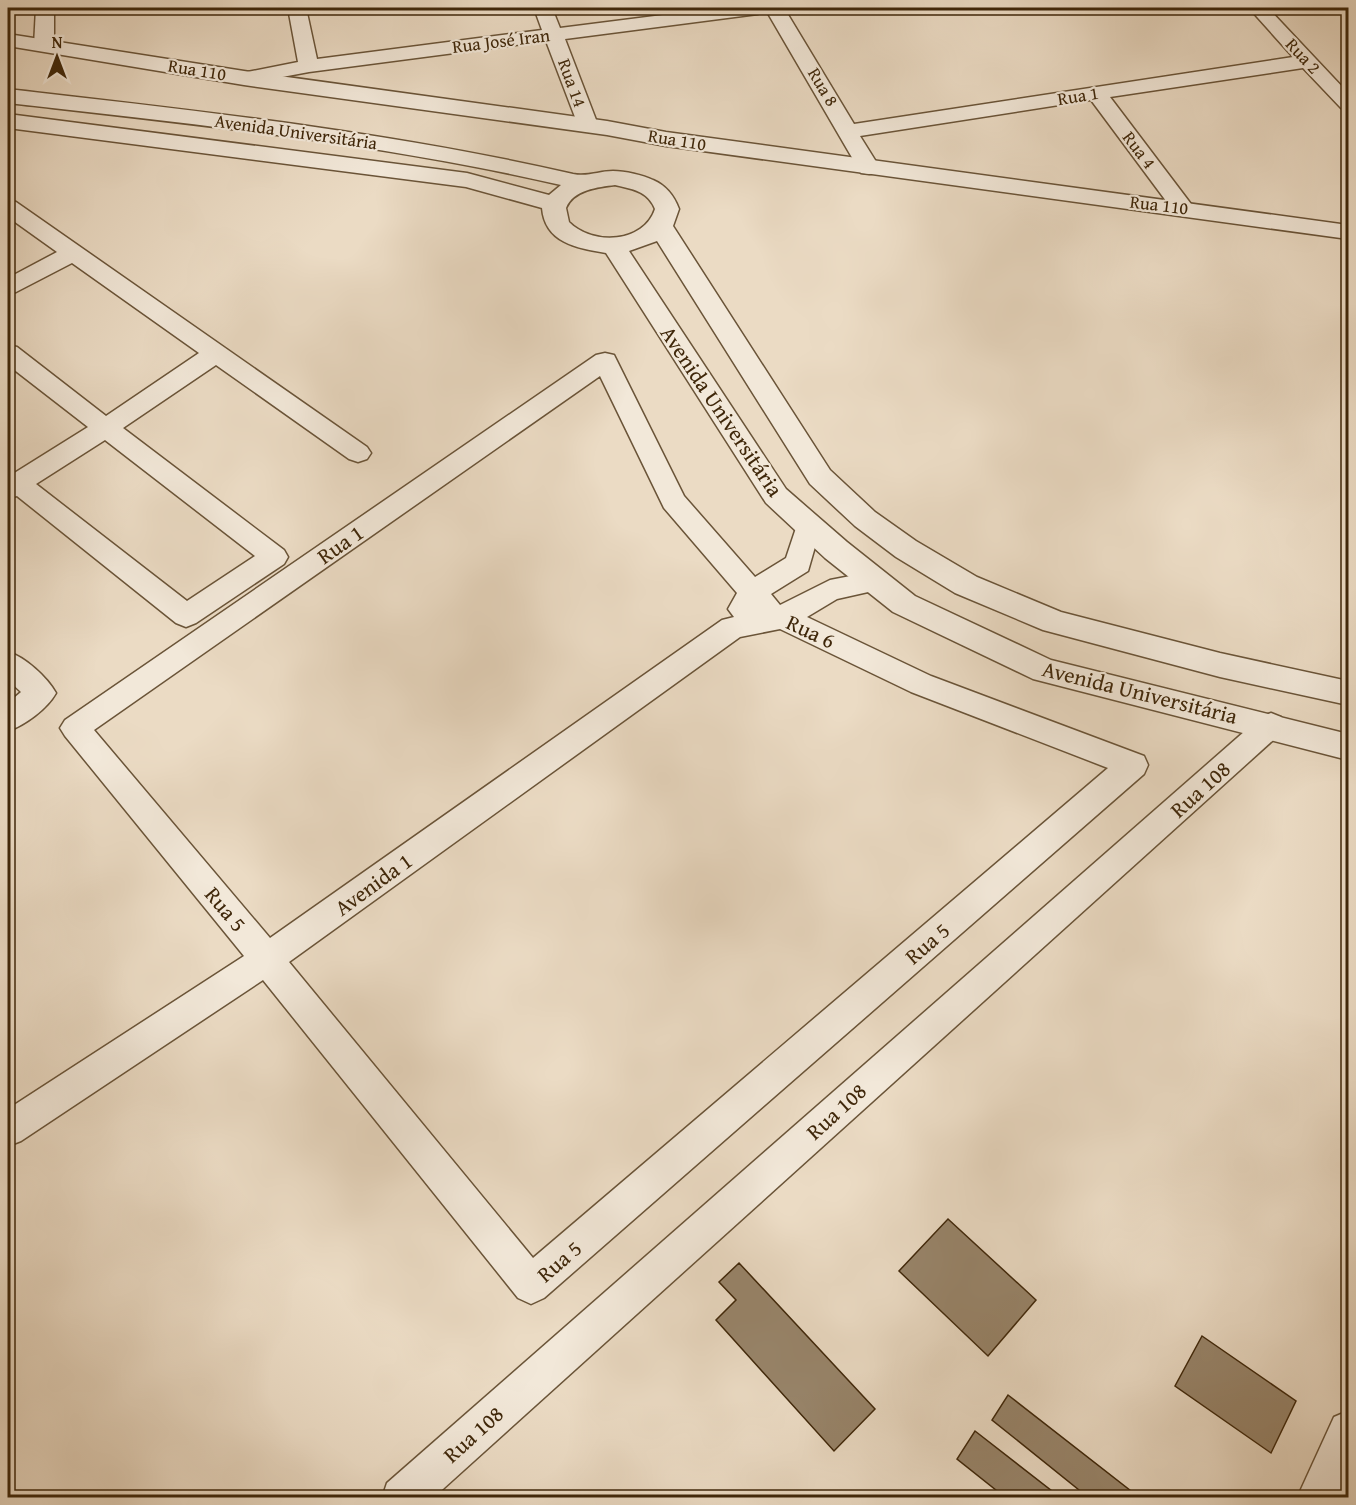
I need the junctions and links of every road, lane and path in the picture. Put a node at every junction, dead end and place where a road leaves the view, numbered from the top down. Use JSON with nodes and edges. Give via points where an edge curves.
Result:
{"nodes":[{"id":1,"x":45,"y":8,"type":"edge"},
{"id":2,"x":297,"y":8,"type":"edge"},
{"id":3,"x":543,"y":8,"type":"edge"},
{"id":4,"x":758,"y":8,"type":"edge"},
{"id":5,"x":775,"y":8,"type":"edge"},
{"id":6,"x":1258,"y":8,"type":"edge"},
{"id":7,"x":554,"y":34,"type":"junction"},
{"id":8,"x":8,"y":40,"type":"edge"},
{"id":9,"x":44,"y":46,"type":"junction"},
{"id":10,"x":1308,"y":61,"type":"junction"},
{"id":11,"x":309,"y":66,"type":"junction"},
{"id":12,"x":244,"y":78,"type":"junction"},
{"id":13,"x":1096,"y":93,"type":"junction"},
{"id":14,"x":8,"y":96,"type":"edge"},
{"id":15,"x":1348,"y":104,"type":"edge"},
{"id":16,"x":8,"y":121,"type":"edge"},
{"id":17,"x":588,"y":125,"type":"junction"},
{"id":18,"x":849,"y":131,"type":"junction"},
{"id":19,"x":330,"y":134,"type":"junction"},
{"id":20,"x":647,"y":136,"type":"junction"},
{"id":21,"x":319,"y":160,"type":"junction"},
{"id":22,"x":590,"y":168,"type":"junction"},
{"id":23,"x":869,"y":168,"type":"junction"},
{"id":24,"x":646,"y":185,"type":"junction"},
{"id":25,"x":556,"y":204,"type":"junction"},
{"id":26,"x":8,"y":207,"type":"edge"},
{"id":27,"x":1183,"y":208,"type":"junction"},
{"id":28,"x":661,"y":227,"type":"junction"},
{"id":29,"x":1348,"y":232,"type":"edge"},
{"id":30,"x":614,"y":246,"type":"junction"},
{"id":31,"x":73,"y":253,"type":"junction"},
{"id":32,"x":8,"y":287,"type":"edge"},
{"id":33,"x":8,"y":353,"type":"edge"},
{"id":34,"x":216,"y":353,"type":"junction"},
{"id":35,"x":605,"y":361,"type":"joint"},
{"id":36,"x":106,"y":428,"type":"junction"},
{"id":37,"x":358,"y":453,"type":"dead end"},
{"id":38,"x":13,"y":486,"type":"edge"},
{"id":39,"x":808,"y":526,"type":"junction"},
{"id":40,"x":876,"y":581,"type":"junction"},
{"id":41,"x":751,"y":593,"type":"junction"},
{"id":42,"x":783,"y":618,"type":"junction"},
{"id":43,"x":732,"y":628,"type":"junction"},
{"id":44,"x":8,"y":663,"type":"edge"},
{"id":45,"x":1348,"y":693,"type":"edge"},
{"id":46,"x":8,"y":719,"type":"edge"},
{"id":47,"x":1271,"y":725,"type":"junction"},
{"id":48,"x":75,"y":728,"type":"joint"},
{"id":49,"x":1348,"y":747,"type":"edge"},
{"id":50,"x":1133,"y":765,"type":"joint"},
{"id":51,"x":267,"y":959,"type":"junction"},
{"id":52,"x":8,"y":1129,"type":"edge"},
{"id":53,"x":1348,"y":1431,"type":"edge"},
{"id":54,"x":402,"y":1497,"type":"edge"},
{"id":55,"x":1317,"y":1497,"type":"edge"}],
"edges":[{"from":1,"to":9,"type":"street"},
{"from":2,"to":11,"type":"street"},
{"from":3,"to":7,"type":"street","name":"Rua 14"},
{"from":4,"to":7,"type":"street","name":"Rua José Iran"},
{"from":5,"to":18,"type":"street","name":"Rua 8"},
{"from":6,"to":10,"type":"street","name":"Rua 2"},
{"from":7,"to":11,"type":"street","name":"Rua José Iran"},
{"from":7,"to":17,"type":"street","name":"Rua 14"},
{"from":8,"to":9,"type":"street","name":"Rua 110"},
{"from":9,"to":12,"type":"street","name":"Rua 110"},
{"from":10,"to":13,"type":"street","name":"Rua 1"},
{"from":10,"to":15,"type":"street","name":"Rua 2"},
{"from":11,"to":12,"type":"street","name":"Rua José Iran"},
{"from":12,"to":17,"type":"street","name":"Rua 110"},
{"from":13,"to":18,"type":"street","name":"Rua 1"},
{"from":13,"to":27,"type":"street","name":"Rua 4"},
{"from":14,"to":19,"type":"street","name":"Avenida Universitária"},
{"from":16,"to":21,"type":"street","name":"Avenida Universitária"},
{"from":17,"to":20,"type":"street","name":"Rua 110"},
{"from":17,"to":22,"type":"street"},
{"from":18,"to":23,"type":"street","name":"Rua 8"},
{"from":19,"to":21,"type":"street"},
{"from":19,"to":22,"type":"street","name":"Avenida Universitária","via":[[538,172]]},
{"from":20,"to":23,"type":"street","name":"Rua 110"},
{"from":20,"to":24,"type":"street"},
{"from":21,"to":25,"type":"street","name":"Avenida Universitária","via":[[467,180]]},
{"from":22,"to":24,"type":"street","name":"Avenida Universitária"},
{"from":22,"to":25,"type":"street"},
{"from":23,"to":27,"type":"street","name":"Rua 110"},
{"from":24,"to":28,"type":"street","via":[[665,200],[667,218]]},
{"from":25,"to":30,"type":"street","via":[[554,216],[560,228],[573,238]]},
{"from":26,"to":31,"type":"street"},
{"from":27,"to":29,"type":"street","name":"Rua 110"},
{"from":28,"to":30,"type":"street","via":[[633,243]]},
{"from":28,"to":45,"type":"street","name":"Avenida Universitária","via":[[820,477],[865,519],[906,549],[966,585],[1054,622]]},
{"from":30,"to":39,"type":"street","name":"Avenida Universitária","via":[[776,496]]},
{"from":31,"to":32,"type":"street"},
{"from":31,"to":34,"type":"street"},
{"from":33,"to":36,"type":"street"},
{"from":34,"to":36,"type":"street"},
{"from":34,"to":37,"type":"street"},
{"from":35,"to":41,"type":"street","name":"Rua 6","via":[[673,501]]},
{"from":35,"to":48,"type":"street","name":"Rua 1"},
{"from":36,"to":38,"type":"street"},
{"from":36,"to":38,"type":"street","via":[[274,557],[186,616]]},
{"from":39,"to":40,"type":"street","name":"Avenida Universitária"},
{"from":39,"to":41,"type":"street","via":[[798,564]]},
{"from":40,"to":42,"type":"street","name":"Avenida 1","via":[[830,590]]},
{"from":40,"to":47,"type":"street","name":"Avenida Universitária","via":[[904,603],[1044,670]]},
{"from":41,"to":42,"type":"street","name":"Rua 6","via":[[770,612]]},
{"from":41,"to":43,"type":"street","name":"Avenida 1"},
{"from":42,"to":43,"type":"street","name":"Avenida 1"},
{"from":42,"to":50,"type":"street","name":"Rua 6","via":[[921,684]]},
{"from":43,"to":51,"type":"street","name":"Avenida 1"},
{"from":44,"to":46,"type":"street","via":[[41,693]]},
{"from":47,"to":49,"type":"street","name":"Avenida Universitária"},
{"from":47,"to":54,"type":"street","name":"Rua 108"},
{"from":48,"to":51,"type":"street","name":"Rua 5"},
{"from":50,"to":51,"type":"street","name":"Rua 5","via":[[531,1286]]},
{"from":51,"to":52,"type":"street","name":"Avenida 1"},
{"from":53,"to":55,"type":"street"}]}
